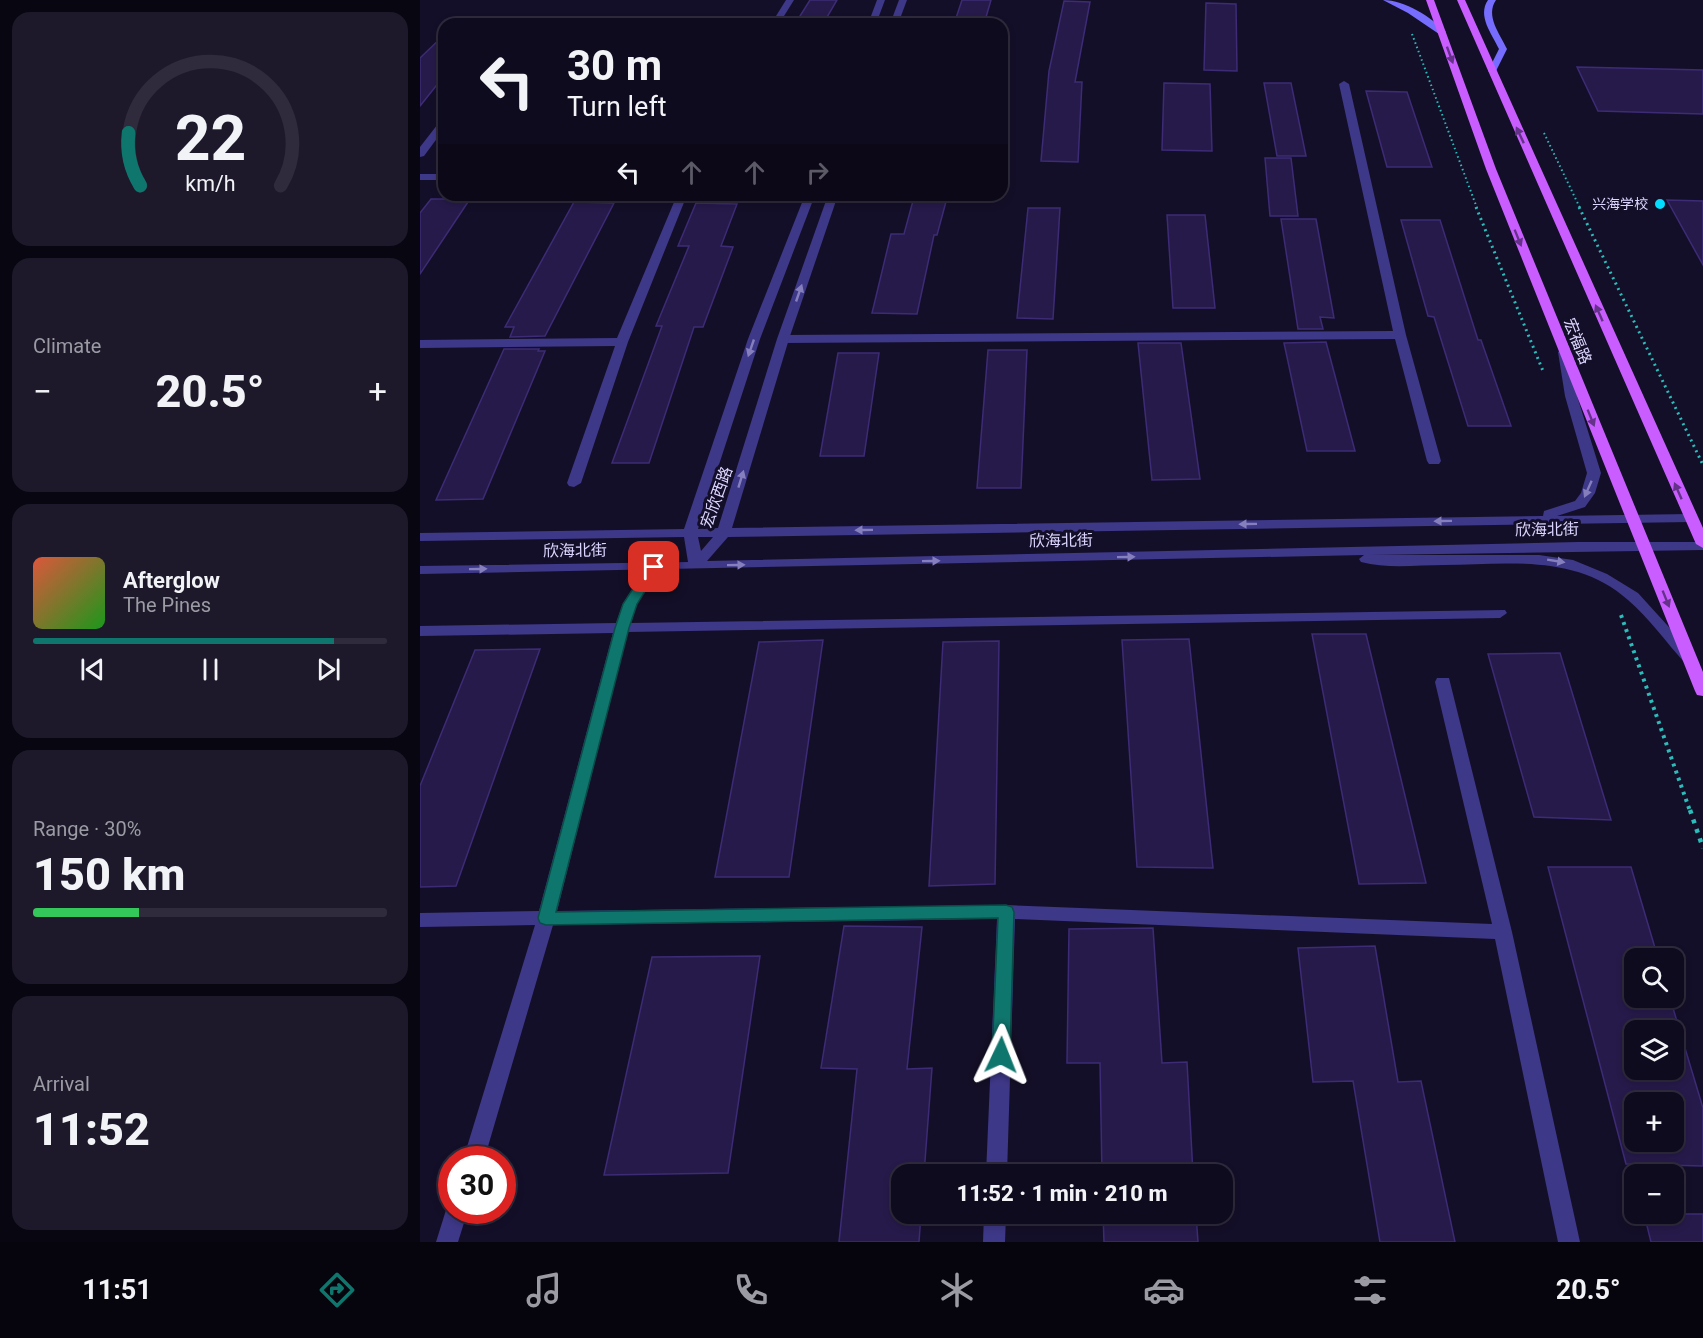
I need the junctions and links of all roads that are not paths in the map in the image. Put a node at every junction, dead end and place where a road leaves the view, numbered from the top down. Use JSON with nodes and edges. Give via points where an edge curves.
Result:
{"nodes":[{"id":1,"x":790,"y":0,"type":"edge"},
{"id":2,"x":881,"y":0,"type":"edge"},
{"id":3,"x":903,"y":0,"type":"edge"},
{"id":4,"x":1387,"y":0,"type":"edge"},
{"id":5,"x":1430,"y":0,"type":"edge"},
{"id":6,"x":1461,"y":0,"type":"edge"},
{"id":7,"x":1492,"y":0,"type":"edge"},
{"id":8,"x":779,"y":18,"type":"edge"},
{"id":9,"x":874,"y":18,"type":"edge"},
{"id":10,"x":896,"y":18,"type":"edge"},
{"id":11,"x":1442,"y":32,"type":"junction"},
{"id":12,"x":1492,"y":71,"type":"junction"},
{"id":13,"x":1344,"y":84,"type":"dead end"},
{"id":14,"x":438,"y":130,"type":"edge"},
{"id":15,"x":420,"y":154,"type":"edge"},
{"id":16,"x":420,"y":177,"type":"edge"},
{"id":17,"x":438,"y":177,"type":"edge"},
{"id":18,"x":680,"y":201,"type":"edge"},
{"id":19,"x":808,"y":201,"type":"edge"},
{"id":20,"x":831,"y":201,"type":"edge"},
{"id":21,"x":1400,"y":334,"type":"junction"},
{"id":22,"x":783,"y":339,"type":"junction"},
{"id":23,"x":622,"y":342,"type":"junction"},
{"id":24,"x":420,"y":344,"type":"edge"},
{"id":25,"x":1564,"y":352,"type":"junction"},
{"id":26,"x":1434,"y":461,"type":"dead end"},
{"id":27,"x":574,"y":483,"type":"dead end"},
{"id":28,"x":1632,"y":518,"type":"junction"},
{"id":29,"x":1690,"y":518,"type":"junction"},
{"id":30,"x":1481,"y":520,"type":"junction"},
{"id":31,"x":690,"y":532,"type":"junction"},
{"id":32,"x":724,"y":532,"type":"junction"},
{"id":33,"x":420,"y":537,"type":"edge"},
{"id":34,"x":1703,"y":545,"type":"edge"},
{"id":35,"x":1644,"y":546,"type":"junction"},
{"id":36,"x":1288,"y":553,"type":"junction"},
{"id":37,"x":696,"y":566,"type":"junction"},
{"id":38,"x":654,"y":567,"type":"junction"},
{"id":39,"x":420,"y":570,"type":"edge"},
{"id":40,"x":1500,"y":613,"type":"dead end"},
{"id":41,"x":622,"y":628,"type":"junction"},
{"id":42,"x":420,"y":631,"type":"edge"},
{"id":43,"x":1690,"y":659,"type":"junction"},
{"id":44,"x":1443,"y":682,"type":"dead end"},
{"id":45,"x":1703,"y":691,"type":"edge"},
{"id":46,"x":1006,"y":912,"type":"junction"},
{"id":47,"x":546,"y":918,"type":"junction"},
{"id":48,"x":420,"y":920,"type":"edge"},
{"id":49,"x":1503,"y":932,"type":"junction"},
{"id":50,"x":477,"y":1146,"type":"edge"},
{"id":51,"x":996,"y":1164,"type":"edge"},
{"id":52,"x":453,"y":1224,"type":"edge"},
{"id":53,"x":995,"y":1224,"type":"edge"},
{"id":54,"x":447,"y":1242,"type":"edge"},
{"id":55,"x":994,"y":1242,"type":"edge"},
{"id":56,"x":1569,"y":1242,"type":"edge"}],
"edges":[{"from":1,"to":8,"type":"street"},
{"from":2,"to":9,"type":"street"},
{"from":3,"to":10,"type":"street"},
{"from":4,"to":11,"type":"main road"},
{"from":5,"to":11,"type":"main road","name":"宏福路"},
{"from":6,"to":12,"type":"main road","name":"宏福路"},
{"from":7,"to":12,"type":"main road","via":[[1486,12],[1503,49]]},
{"from":11,"to":25,"type":"main road","name":"宏福路","one_way":true,"via":[[1491,169]]},
{"from":29,"to":12,"type":"main road","name":"宏福路","one_way":true},
{"from":13,"to":21,"type":"street"},
{"from":14,"to":15,"type":"street"},
{"from":16,"to":17,"type":"street"},
{"from":18,"to":23,"type":"street"},
{"from":19,"to":31,"type":"street","name":"宏欣西路","one_way":true,"via":[[754,339]]},
{"from":22,"to":20,"type":"street","name":"宏欣西路","one_way":true},
{"from":21,"to":22,"type":"street"},
{"from":21,"to":26,"type":"street"},
{"from":32,"to":22,"type":"street","name":"宏欣西路","one_way":true},
{"from":23,"to":24,"type":"street"},
{"from":23,"to":27,"type":"street"},
{"from":25,"to":28,"type":"main road","name":"宏福路","one_way":true},
{"from":25,"to":30,"type":"street","one_way":true,"via":[[1571,396],[1594,473],[1588,493],[1580,504],[1554,514]]},
{"from":28,"to":29,"type":"street","name":"欣海北街"},
{"from":28,"to":30,"type":"street","name":"欣海北街"},
{"from":28,"to":35,"type":"main road","name":"宏福路"},
{"from":29,"to":34,"type":"main road","name":"宏福路"},
{"from":30,"to":32,"type":"street","name":"欣海北街","one_way":true},
{"from":31,"to":32,"type":"street","name":"欣海北街"},
{"from":31,"to":33,"type":"street","name":"欣海北街"},
{"from":31,"to":37,"type":"street","name":"宏欣西路"},
{"from":32,"to":37,"type":"street","name":"宏欣西路"},
{"from":34,"to":35,"type":"street","name":"欣海北街"},
{"from":35,"to":36,"type":"street","name":"欣海北街"},
{"from":35,"to":43,"type":"main road","name":"宏福路","one_way":true},
{"from":37,"to":36,"type":"street","name":"欣海北街","one_way":true},
{"from":36,"to":43,"type":"street","one_way":true,"via":[[1388,561],[1539,559],[1568,563],[1634,596]]},
{"from":37,"to":38,"type":"street","name":"欣海北街"},
{"from":39,"to":38,"type":"street","name":"欣海北街","one_way":true},
{"from":38,"to":41,"type":"street","via":[[630,604]]},
{"from":40,"to":41,"type":"street"},
{"from":41,"to":42,"type":"street"},
{"from":41,"to":47,"type":"street"},
{"from":43,"to":45,"type":"main road","name":"宏福路"},
{"from":44,"to":49,"type":"street"},
{"from":46,"to":47,"type":"street"},
{"from":46,"to":49,"type":"street"},
{"from":46,"to":51,"type":"street"},
{"from":47,"to":48,"type":"street"},
{"from":47,"to":50,"type":"street"},
{"from":49,"to":56,"type":"street"},
{"from":52,"to":54,"type":"street"},
{"from":53,"to":55,"type":"street"}]}
